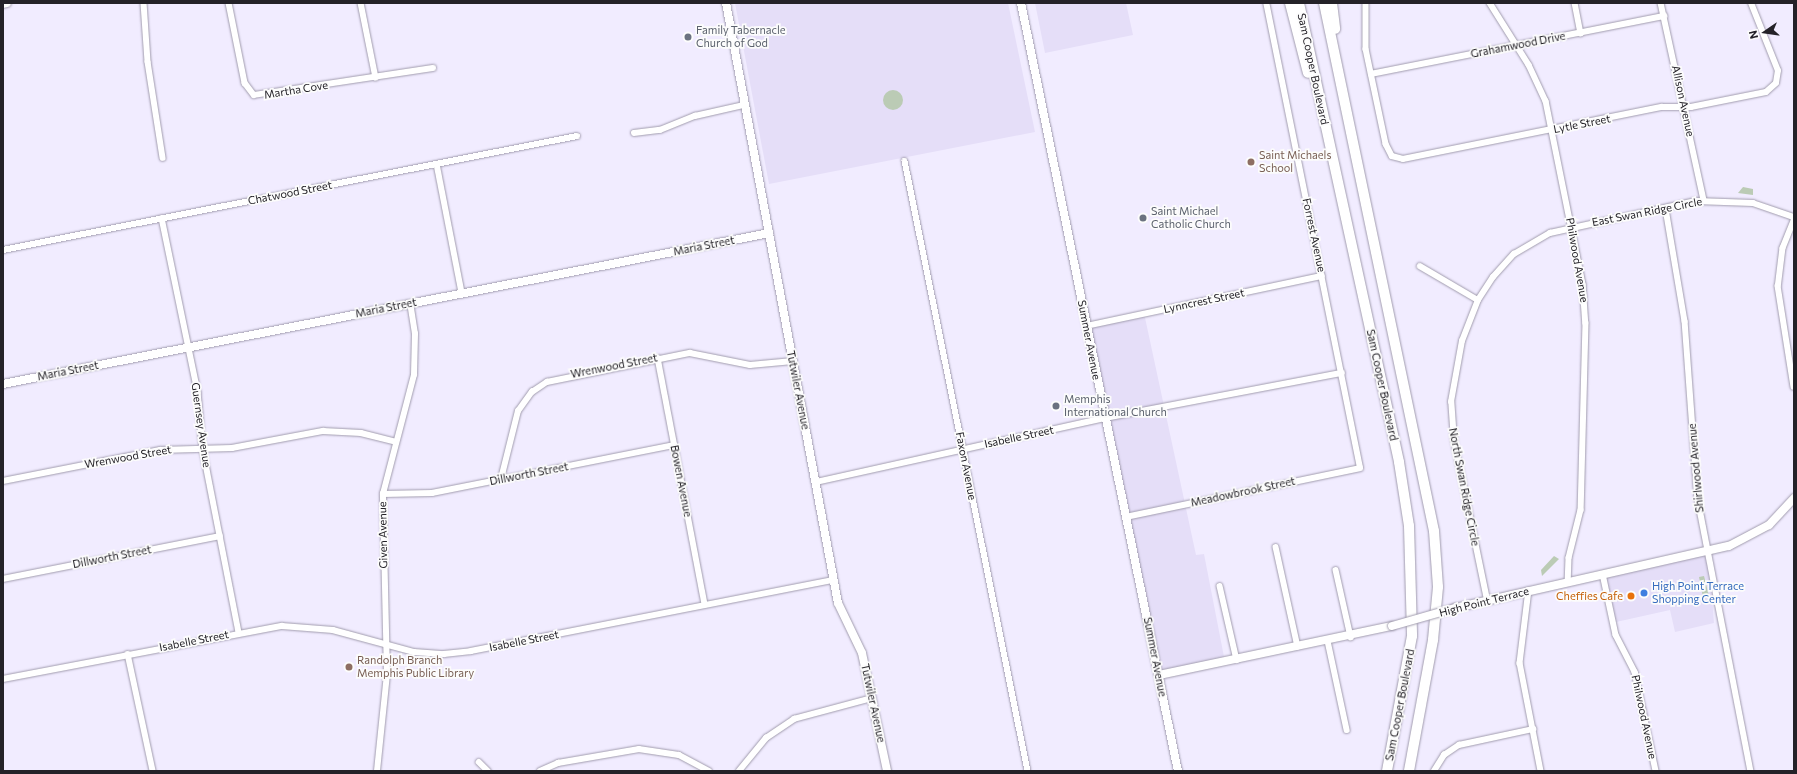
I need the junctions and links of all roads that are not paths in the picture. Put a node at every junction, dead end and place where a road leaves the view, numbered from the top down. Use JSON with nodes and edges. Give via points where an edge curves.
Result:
{"nodes":[{"id":1,"x":7,"y":3,"type":"edge"},
{"id":2,"x":144,"y":3,"type":"edge"},
{"id":3,"x":229,"y":3,"type":"edge"},
{"id":4,"x":361,"y":3,"type":"edge"},
{"id":5,"x":726,"y":3,"type":"edge"},
{"id":6,"x":1021,"y":3,"type":"edge"},
{"id":7,"x":1266,"y":3,"type":"edge"},
{"id":8,"x":1290,"y":3,"type":"edge"},
{"id":9,"x":1299,"y":3,"type":"edge"},
{"id":10,"x":1324,"y":3,"type":"edge"},
{"id":11,"x":1332,"y":3,"type":"edge"},
{"id":12,"x":1366,"y":3,"type":"edge"},
{"id":13,"x":1490,"y":3,"type":"edge"},
{"id":14,"x":1575,"y":3,"type":"edge"},
{"id":15,"x":1661,"y":3,"type":"edge"},
{"id":16,"x":1751,"y":3,"type":"edge"},
{"id":17,"x":3,"y":4,"type":"edge"},
{"id":18,"x":1664,"y":16,"type":"junction"},
{"id":19,"x":1581,"y":33,"type":"junction"},
{"id":20,"x":1515,"y":45,"type":"junction"},
{"id":21,"x":1335,"y":51,"type":"junction"},
{"id":22,"x":433,"y":68,"type":"dead end"},
{"id":23,"x":1371,"y":74,"type":"junction"},
{"id":24,"x":376,"y":78,"type":"junction"},
{"id":25,"x":744,"y":105,"type":"junction"},
{"id":26,"x":1685,"y":106,"type":"junction"},
{"id":27,"x":1553,"y":130,"type":"junction"},
{"id":28,"x":634,"y":133,"type":"dead end"},
{"id":29,"x":577,"y":136,"type":"dead end"},
{"id":30,"x":163,"y":158,"type":"dead end"},
{"id":31,"x":905,"y":161,"type":"dead end"},
{"id":32,"x":437,"y":164,"type":"junction"},
{"id":33,"x":1704,"y":200,"type":"junction"},
{"id":34,"x":1666,"y":209,"type":"junction"},
{"id":35,"x":1794,"y":217,"type":"edge"},
{"id":36,"x":162,"y":218,"type":"junction"},
{"id":37,"x":1794,"y":221,"type":"edge"},
{"id":38,"x":1572,"y":227,"type":"junction"},
{"id":39,"x":769,"y":233,"type":"junction"},
{"id":40,"x":1349,"y":234,"type":"junction"},
{"id":41,"x":3,"y":250,"type":"edge"},
{"id":42,"x":1420,"y":266,"type":"dead end"},
{"id":43,"x":1322,"y":276,"type":"junction"},
{"id":44,"x":462,"y":293,"type":"junction"},
{"id":45,"x":1478,"y":300,"type":"junction"},
{"id":46,"x":410,"y":304,"type":"junction"},
{"id":47,"x":1086,"y":326,"type":"junction"},
{"id":48,"x":189,"y":347,"type":"junction"},
{"id":49,"x":658,"y":358,"type":"junction"},
{"id":50,"x":793,"y":361,"type":"junction"},
{"id":51,"x":1342,"y":373,"type":"junction"},
{"id":52,"x":3,"y":384,"type":"edge"},
{"id":53,"x":1794,"y":387,"type":"edge"},
{"id":54,"x":1105,"y":418,"type":"junction"},
{"id":55,"x":396,"y":442,"type":"junction"},
{"id":56,"x":674,"y":445,"type":"junction"},
{"id":57,"x":203,"y":449,"type":"junction"},
{"id":58,"x":962,"y":449,"type":"junction"},
{"id":59,"x":1360,"y":468,"type":"joint"},
{"id":60,"x":501,"y":479,"type":"junction"},
{"id":61,"x":3,"y":481,"type":"edge"},
{"id":62,"x":816,"y":482,"type":"junction"},
{"id":63,"x":383,"y":494,"type":"junction"},
{"id":64,"x":1794,"y":501,"type":"edge"},
{"id":65,"x":1126,"y":517,"type":"junction"},
{"id":66,"x":220,"y":536,"type":"junction"},
{"id":67,"x":1276,"y":547,"type":"dead end"},
{"id":68,"x":1708,"y":551,"type":"junction"},
{"id":69,"x":1336,"y":570,"type":"dead end"},
{"id":70,"x":1603,"y":574,"type":"junction"},
{"id":71,"x":3,"y":579,"type":"edge"},
{"id":72,"x":834,"y":580,"type":"junction"},
{"id":73,"x":1568,"y":581,"type":"junction"},
{"id":74,"x":1220,"y":586,"type":"dead end"},
{"id":75,"x":1530,"y":590,"type":"junction"},
{"id":76,"x":1487,"y":600,"type":"junction"},
{"id":77,"x":705,"y":605,"type":"junction"},
{"id":78,"x":239,"y":632,"type":"junction"},
{"id":79,"x":1351,"y":636,"type":"junction"},
{"id":80,"x":1328,"y":641,"type":"junction"},
{"id":81,"x":386,"y":646,"type":"junction"},
{"id":82,"x":1298,"y":647,"type":"junction"},
{"id":83,"x":128,"y":654,"type":"junction"},
{"id":84,"x":1237,"y":660,"type":"junction"},
{"id":85,"x":1159,"y":675,"type":"junction"},
{"id":86,"x":3,"y":679,"type":"edge"},
{"id":87,"x":872,"y":698,"type":"junction"},
{"id":88,"x":1533,"y":729,"type":"junction"},
{"id":89,"x":1347,"y":730,"type":"dead end"},
{"id":90,"x":478,"y":762,"type":"dead end"},
{"id":91,"x":153,"y":771,"type":"edge"},
{"id":92,"x":377,"y":771,"type":"edge"},
{"id":93,"x":488,"y":771,"type":"edge"},
{"id":94,"x":540,"y":771,"type":"edge"},
{"id":95,"x":709,"y":771,"type":"edge"},
{"id":96,"x":739,"y":771,"type":"edge"},
{"id":97,"x":887,"y":771,"type":"edge"},
{"id":98,"x":1028,"y":771,"type":"edge"},
{"id":99,"x":1178,"y":771,"type":"edge"},
{"id":100,"x":1387,"y":771,"type":"edge"},
{"id":101,"x":1409,"y":771,"type":"edge"},
{"id":102,"x":1434,"y":771,"type":"edge"},
{"id":103,"x":1541,"y":771,"type":"edge"},
{"id":104,"x":1656,"y":771,"type":"edge"},
{"id":105,"x":1751,"y":771,"type":"edge"}],
"edges":[{"from":1,"to":17,"type":"street"},
{"from":2,"to":30,"type":"street","via":[[148,62]]},
{"from":3,"to":24,"type":"street","name":"Martha Cove","via":[[245,83],[254,95]]},
{"from":4,"to":24,"type":"street"},
{"from":5,"to":25,"type":"street","name":"Tutwiler Avenue"},
{"from":6,"to":47,"type":"street","name":"Summer Avenue"},
{"from":7,"to":43,"type":"street","name":"Forrest Avenue"},
{"from":8,"to":40,"type":"highway"},
{"from":9,"to":40,"type":"highway","name":"Sam Cooper Boulevard"},
{"from":10,"to":21,"type":"highway","name":"Sam Cooper Boulevard"},
{"from":11,"to":21,"type":"highway"},
{"from":12,"to":23,"type":"street","via":[[1364,35]]},
{"from":13,"to":20,"type":"street","name":"Philwood Avenue"},
{"from":14,"to":19,"type":"street"},
{"from":15,"to":18,"type":"street","name":"Allison Avenue"},
{"from":16,"to":26,"type":"street","name":"Lytle Street","via":[[1778,71],[1772,88],[1759,95]]},
{"from":18,"to":19,"type":"street","name":"Grahamwood Drive"},
{"from":18,"to":26,"type":"street","name":"Allison Avenue"},
{"from":19,"to":20,"type":"street","name":"Grahamwood Drive"},
{"from":20,"to":23,"type":"street","name":"Grahamwood Drive"},
{"from":20,"to":27,"type":"street","name":"Philwood Avenue","via":[[1538,81]]},
{"from":21,"to":101,"type":"highway","name":"Sam Cooper Boulevard","via":[[1434,531],[1438,587],[1433,640]]},
{"from":22,"to":24,"type":"street","name":"Martha Cove"},
{"from":23,"to":27,"type":"street","name":"Lytle Street","via":[[1386,144],[1392,156],[1403,159]]},
{"from":25,"to":28,"type":"street","via":[[695,116],[660,130]]},
{"from":25,"to":39,"type":"street","name":"Tutwiler Avenue"},
{"from":26,"to":27,"type":"street","name":"Lytle Street"},
{"from":26,"to":33,"type":"street","name":"Allison Avenue"},
{"from":27,"to":38,"type":"street","name":"Philwood Avenue"},
{"from":29,"to":32,"type":"street","name":"Chatwood Street"},
{"from":31,"to":58,"type":"street","name":"Faxon Avenue"},
{"from":32,"to":36,"type":"street","name":"Chatwood Street"},
{"from":32,"to":44,"type":"street"},
{"from":33,"to":34,"type":"street","name":"East Swan Ridge Circle"},
{"from":33,"to":35,"type":"street","name":"East Swan Ridge Circle","via":[[1753,202]]},
{"from":34,"to":38,"type":"street","name":"East Swan Ridge Circle"},
{"from":34,"to":68,"type":"street","name":"Shirlwood Avenue","via":[[1685,321],[1696,489]]},
{"from":36,"to":41,"type":"street","name":"Chatwood Street"},
{"from":36,"to":48,"type":"street","name":"Guernsey Avenue"},
{"from":37,"to":53,"type":"street","via":[[1783,248],[1778,289]]},
{"from":38,"to":45,"type":"street","name":"East Swan Ridge Circle","via":[[1545,235],[1514,254]]},
{"from":38,"to":73,"type":"street","name":"Philwood Avenue","via":[[1583,284],[1586,324],[1581,510],[1569,558]]},
{"from":39,"to":44,"type":"street","name":"Maria Street"},
{"from":39,"to":50,"type":"street","name":"Tutwiler Avenue"},
{"from":40,"to":100,"type":"highway","name":"Sam Cooper Boulevard","via":[[1399,462],[1409,526],[1412,636]]},
{"from":42,"to":45,"type":"street"},
{"from":43,"to":47,"type":"street","name":"Lynncrest Street"},
{"from":43,"to":51,"type":"street","name":"Forrest Avenue"},
{"from":44,"to":46,"type":"street","name":"Maria Street"},
{"from":45,"to":76,"type":"street","name":"North Swan Ridge Circle","via":[[1457,358],[1452,418]]},
{"from":46,"to":48,"type":"street","name":"Maria Street"},
{"from":46,"to":55,"type":"street","name":"Given Avenue","via":[[415,334],[414,375]]},
{"from":47,"to":54,"type":"street","name":"Summer Avenue"},
{"from":48,"to":52,"type":"street","name":"Maria Street"},
{"from":48,"to":57,"type":"street","name":"Guernsey Avenue","via":[[201,407]]},
{"from":49,"to":50,"type":"street","name":"Wrenwood Street","via":[[690,353],[750,365]]},
{"from":49,"to":56,"type":"street","name":"Bowen Avenue"},
{"from":49,"to":60,"type":"street","name":"Wrenwood Street","via":[[563,376],[535,389],[518,410]]},
{"from":50,"to":62,"type":"street","name":"Tutwiler Avenue"},
{"from":51,"to":54,"type":"street","name":"Isabelle Street"},
{"from":51,"to":59,"type":"street","name":"Forrest Avenue"},
{"from":54,"to":58,"type":"street","name":"Isabelle Street"},
{"from":54,"to":65,"type":"street","name":"Summer Avenue"},
{"from":55,"to":57,"type":"street","name":"Wrenwood Street","via":[[357,433],[323,431],[240,447]]},
{"from":55,"to":63,"type":"street","name":"Given Avenue"},
{"from":56,"to":60,"type":"street","name":"Dillworth Street"},
{"from":56,"to":77,"type":"street","name":"Bowen Avenue"},
{"from":57,"to":61,"type":"street","name":"Wrenwood Street","via":[[160,450]]},
{"from":57,"to":66,"type":"street","name":"Guernsey Avenue"},
{"from":58,"to":62,"type":"street","name":"Isabelle Street"},
{"from":58,"to":98,"type":"street","name":"Faxon Avenue"},
{"from":59,"to":65,"type":"street","name":"Meadowbrook Street"},
{"from":60,"to":63,"type":"street","name":"Dillworth Street","via":[[420,495]]},
{"from":62,"to":72,"type":"street","name":"Tutwiler Avenue"},
{"from":63,"to":81,"type":"street","name":"Given Avenue"},
{"from":64,"to":68,"type":"street","name":"High Point Terrace","via":[[1756,534]]},
{"from":65,"to":85,"type":"street","name":"Summer Avenue"},
{"from":66,"to":71,"type":"street","name":"Dillworth Street"},
{"from":66,"to":78,"type":"street","name":"Guernsey Avenue"},
{"from":67,"to":82,"type":"street"},
{"from":68,"to":70,"type":"street","name":"High Point Terrace"},
{"from":68,"to":105,"type":"street","name":"Shirlwood Avenue"},
{"from":69,"to":79,"type":"street"},
{"from":70,"to":73,"type":"street","name":"High Point Terrace"},
{"from":70,"to":104,"type":"street","name":"Philwood Avenue","via":[[1616,635],[1635,672]]},
{"from":72,"to":77,"type":"street","name":"Isabelle Street"},
{"from":72,"to":87,"type":"street","name":"Tutwiler Avenue","via":[[842,616],[861,649]]},
{"from":73,"to":75,"type":"street","name":"High Point Terrace"},
{"from":74,"to":84,"type":"street"},
{"from":75,"to":76,"type":"street","name":"High Point Terrace"},
{"from":75,"to":88,"type":"street","via":[[1520,655]]},
{"from":76,"to":79,"type":"street","name":"High Point Terrace","bridge":true},
{"from":77,"to":81,"type":"street","name":"Isabelle Street","via":[[471,651],[429,654]]},
{"from":78,"to":81,"type":"street","name":"Isabelle Street","via":[[282,626],[315,627]]},
{"from":78,"to":83,"type":"street","name":"Isabelle Street"},
{"from":79,"to":80,"type":"street","name":"High Point Terrace"},
{"from":80,"to":82,"type":"street","name":"High Point Terrace"},
{"from":80,"to":89,"type":"street"},
{"from":81,"to":92,"type":"street","name":"Given Avenue","via":[[387,675]]},
{"from":82,"to":84,"type":"street","name":"High Point Terrace"},
{"from":83,"to":86,"type":"street","name":"Isabelle Street"},
{"from":83,"to":91,"type":"street"},
{"from":84,"to":85,"type":"street","name":"High Point Terrace"},
{"from":85,"to":99,"type":"street","name":"Summer Avenue"},
{"from":87,"to":96,"type":"street","via":[[794,719],[766,738]]},
{"from":87,"to":97,"type":"street","name":"Tutwiler Avenue"},
{"from":88,"to":102,"type":"street","via":[[1459,745],[1444,755]]},
{"from":88,"to":103,"type":"street"},
{"from":90,"to":93,"type":"street"},
{"from":94,"to":95,"type":"street","via":[[558,764],[639,749],[679,755]]}]}
